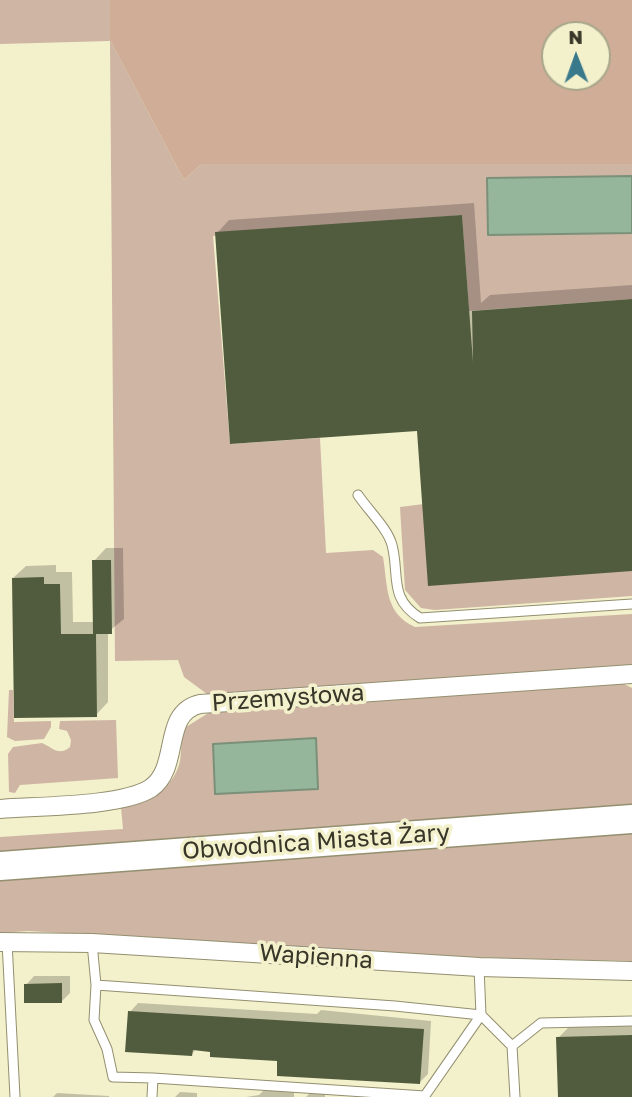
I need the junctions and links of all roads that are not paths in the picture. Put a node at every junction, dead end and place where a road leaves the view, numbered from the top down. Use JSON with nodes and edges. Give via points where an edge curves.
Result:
{"nodes":[{"id":1,"x":358,"y":495,"type":"dead end"},
{"id":2,"x":632,"y":604,"type":"edge"},
{"id":3,"x":632,"y":674,"type":"edge"},
{"id":4,"x":0,"y":809,"type":"edge"},
{"id":5,"x":632,"y":819,"type":"edge"},
{"id":6,"x":0,"y":866,"type":"edge"},
{"id":7,"x":4,"y":942,"type":"edge"},
{"id":8,"x":92,"y":943,"type":"junction"},
{"id":9,"x":479,"y":967,"type":"junction"},
{"id":10,"x":632,"y":971,"type":"edge"},
{"id":11,"x":4,"y":977,"type":"edge"},
{"id":12,"x":96,"y":985,"type":"junction"},
{"id":13,"x":481,"y":1015,"type":"junction"},
{"id":14,"x":632,"y":1021,"type":"edge"},
{"id":15,"x":512,"y":1046,"type":"junction"},
{"id":16,"x":153,"y":1078,"type":"junction"},
{"id":17,"x":15,"y":1097,"type":"edge"},
{"id":18,"x":152,"y":1097,"type":"edge"},
{"id":19,"x":425,"y":1097,"type":"edge"},
{"id":20,"x":515,"y":1097,"type":"edge"}],
"edges":[{"from":1,"to":2,"type":"lane","via":[[392,543],[397,590],[407,610],[420,618]]},
{"from":3,"to":4,"type":"street","name":"Przemysłowa","via":[[200,704],[179,718],[169,764],[148,790],[92,802]]},
{"from":5,"to":6,"type":"main road","name":"Obwodnica Miasta Żary"},
{"from":7,"to":8,"type":"street","name":"Wapienna"},
{"from":7,"to":11,"type":"lane"},
{"from":8,"to":9,"type":"street","name":"Wapienna"},
{"from":8,"to":12,"type":"lane"},
{"from":9,"to":10,"type":"street","name":"Wapienna"},
{"from":9,"to":13,"type":"lane"},
{"from":11,"to":17,"type":"lane"},
{"from":12,"to":13,"type":"lane"},
{"from":12,"to":16,"type":"lane","via":[[94,1020],[113,1077]]},
{"from":13,"to":15,"type":"lane"},
{"from":13,"to":19,"type":"lane"},
{"from":14,"to":15,"type":"lane","via":[[541,1023]]},
{"from":15,"to":20,"type":"lane"},
{"from":16,"to":18,"type":"lane"},
{"from":16,"to":19,"type":"lane"}]}
